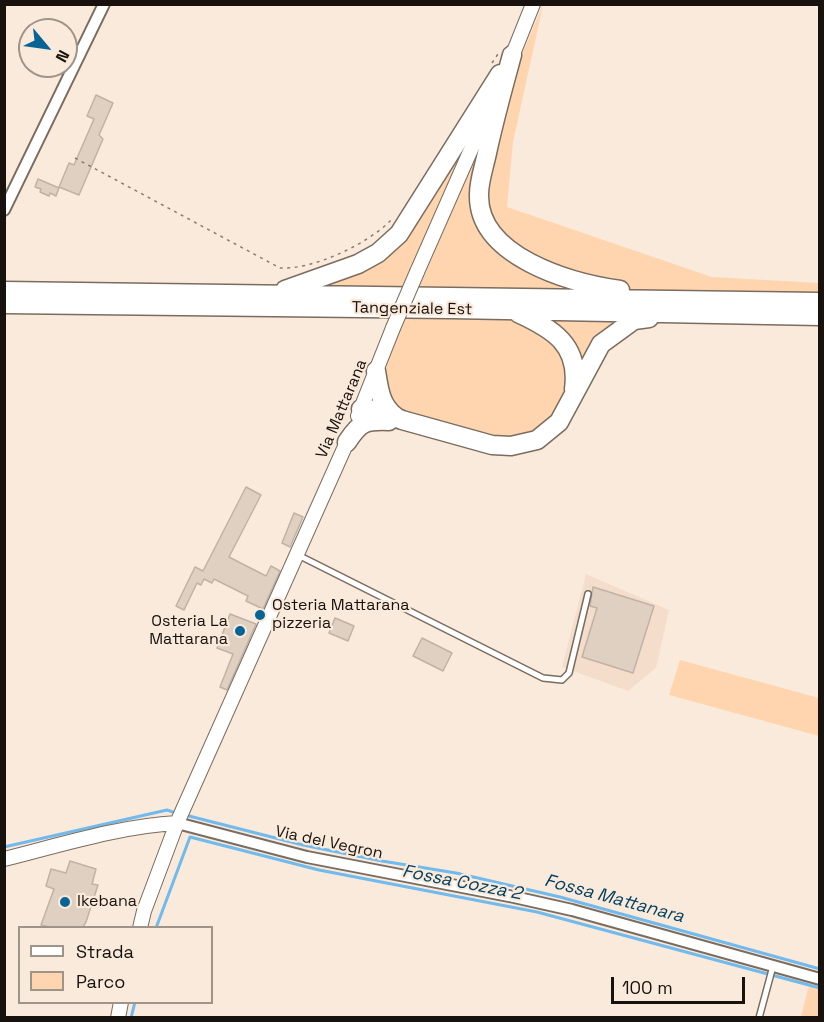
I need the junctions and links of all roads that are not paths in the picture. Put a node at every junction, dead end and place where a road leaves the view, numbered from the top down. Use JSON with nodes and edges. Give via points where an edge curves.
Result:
{"nodes":[{"id":1,"x":104,"y":4,"type":"edge"},
{"id":2,"x":533,"y":4,"type":"edge"},
{"id":3,"x":507,"y":51,"type":"junction"},
{"id":4,"x":4,"y":210,"type":"edge"},
{"id":5,"x":4,"y":291,"type":"edge"},
{"id":6,"x":276,"y":294,"type":"junction"},
{"id":7,"x":688,"y":300,"type":"junction"},
{"id":8,"x":819,"y":302,"type":"edge"},
{"id":9,"x":4,"y":304,"type":"edge"},
{"id":10,"x":511,"y":310,"type":"junction"},
{"id":11,"x":716,"y":314,"type":"junction"},
{"id":12,"x":819,"y":316,"type":"edge"},
{"id":13,"x":376,"y":371,"type":"junction"},
{"id":14,"x":573,"y":396,"type":"junction"},
{"id":15,"x":368,"y":415,"type":"junction"},
{"id":16,"x":402,"y":420,"type":"junction"},
{"id":17,"x":347,"y":442,"type":"joint"},
{"id":18,"x":296,"y":554,"type":"junction"},
{"id":19,"x":588,"y":594,"type":"dead end"},
{"id":20,"x":177,"y":824,"type":"junction"},
{"id":21,"x":4,"y":859,"type":"edge"},
{"id":22,"x":140,"y":926,"type":"edge"},
{"id":23,"x":773,"y":966,"type":"junction"},
{"id":24,"x":819,"y":979,"type":"edge"},
{"id":25,"x":759,"y":1017,"type":"edge"}],
"edges":[{"from":1,"to":4,"type":"street"},
{"from":2,"to":3,"type":"street","name":"Via Mattarana"},
{"from":3,"to":6,"type":"highway","via":[[436,178],[399,234],[358,264]]},
{"from":3,"to":7,"type":"highway","via":[[479,195],[480,208],[495,238],[518,257],[557,274],[599,287]]},
{"from":3,"to":13,"type":"street","name":"Via Mattarana","bridge":true},
{"from":5,"to":6,"type":"highway","name":"Tangenziale Est"},
{"from":6,"to":7,"type":"highway","name":"Tangenziale Est"},
{"from":7,"to":8,"type":"highway","name":"Tangenziale Est"},
{"from":9,"to":10,"type":"highway","name":"Tangenziale Est"},
{"from":10,"to":11,"type":"highway","name":"Tangenziale Est"},
{"from":10,"to":14,"type":"highway","via":[[546,326],[566,347],[575,370]]},
{"from":11,"to":12,"type":"highway","name":"Tangenziale Est"},
{"from":11,"to":14,"type":"highway","via":[[634,320],[601,344]]},
{"from":13,"to":15,"type":"street","name":"Via Mattarana"},
{"from":13,"to":16,"type":"highway","via":[[383,402]]},
{"from":14,"to":16,"type":"highway","via":[[559,422],[547,434],[511,446],[492,445]]},
{"from":15,"to":16,"type":"highway","via":[[379,410]]},
{"from":15,"to":17,"type":"highway"},
{"from":17,"to":18,"type":"street","name":"Via Mattarana"},
{"from":18,"to":19,"type":"lane","via":[[553,680],[562,680],[569,673]]},
{"from":18,"to":20,"type":"street","name":"Via Mattarana"},
{"from":20,"to":21,"type":"street","name":"Via del Vegron","via":[[158,824]]},
{"from":20,"to":22,"type":"street","name":"Via Mattarana"},
{"from":20,"to":23,"type":"street","name":"Via del Vegron","via":[[307,857],[572,910]]},
{"from":23,"to":24,"type":"street","name":"Via del Vegron"},
{"from":23,"to":25,"type":"lane"}]}
